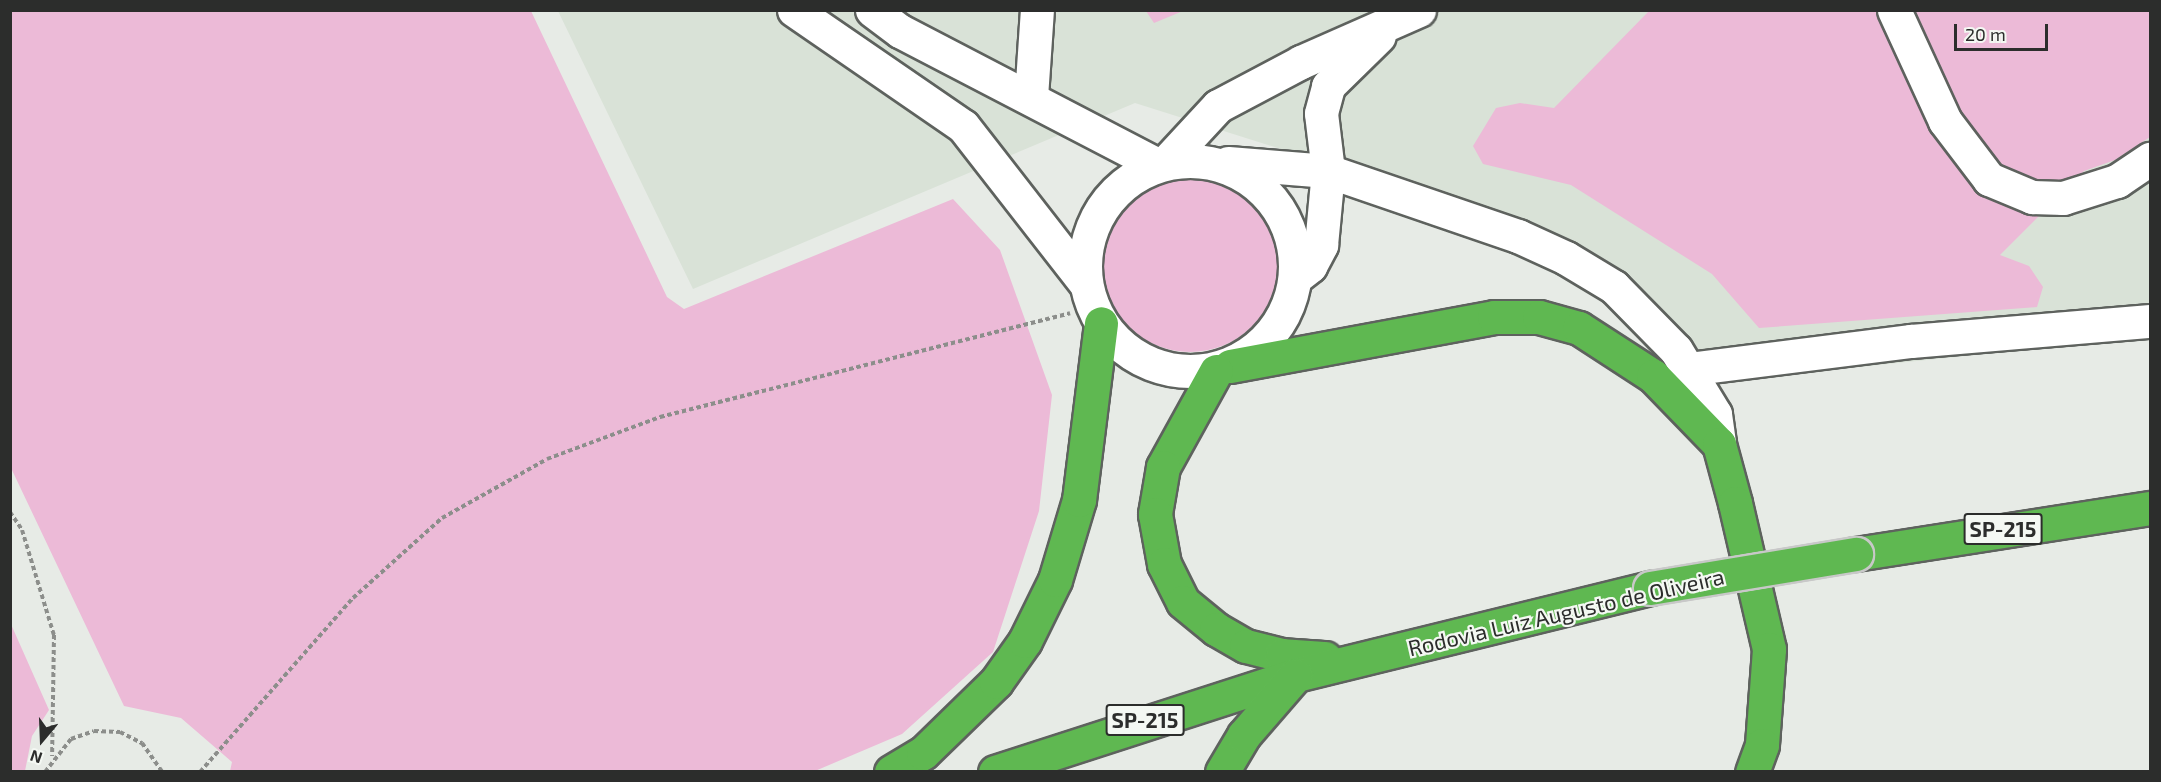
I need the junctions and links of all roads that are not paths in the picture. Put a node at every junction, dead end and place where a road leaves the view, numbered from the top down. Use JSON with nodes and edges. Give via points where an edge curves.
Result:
{"nodes":[{"id":1,"x":794,"y":10,"type":"edge"},
{"id":2,"x":872,"y":10,"type":"edge"},
{"id":3,"x":1037,"y":10,"type":"edge"},
{"id":4,"x":1894,"y":10,"type":"edge"},
{"id":5,"x":1406,"y":17,"type":"edge"},
{"id":6,"x":1031,"y":98,"type":"junction"},
{"id":7,"x":2151,"y":159,"type":"edge"},
{"id":8,"x":1217,"y":162,"type":"junction"},
{"id":9,"x":1162,"y":163,"type":"junction"},
{"id":10,"x":1328,"y":171,"type":"junction"},
{"id":11,"x":1296,"y":277,"type":"junction"},
{"id":12,"x":1092,"y":305,"type":"junction"},
{"id":13,"x":2151,"y":321,"type":"edge"},
{"id":14,"x":1223,"y":368,"type":"junction"},
{"id":15,"x":1688,"y":369,"type":"junction"},
{"id":16,"x":1719,"y":444,"type":"junction"},
{"id":17,"x":2151,"y":508,"type":"edge"},
{"id":18,"x":1357,"y":660,"type":"junction"},
{"id":19,"x":1296,"y":675,"type":"junction"},
{"id":20,"x":891,"y":771,"type":"edge"},
{"id":21,"x":995,"y":771,"type":"edge"},
{"id":22,"x":1222,"y":771,"type":"edge"},
{"id":23,"x":1752,"y":771,"type":"edge"}],
"edges":[{"from":1,"to":12,"type":"street","via":[[963,126]]},
{"from":2,"to":6,"type":"street","via":[[900,31]]},
{"from":3,"to":6,"type":"street"},
{"from":4,"to":7,"type":"street","via":[[1946,121],[1989,179],[2032,197],[2063,198],[2117,181]]},
{"from":5,"to":9,"type":"street","via":[[1301,62],[1218,106]]},
{"from":5,"to":10,"type":"street","via":[[1328,86],[1321,113]]},
{"from":6,"to":9,"type":"street"},
{"from":8,"to":9,"type":"street"},
{"from":8,"to":10,"type":"street"},
{"from":8,"to":11,"type":"street","via":[[1262,186],[1290,227]]},
{"from":9,"to":12,"type":"street","via":[[1124,182],[1098,211],[1085,246]]},
{"from":10,"to":11,"type":"street","via":[[1321,245],[1310,266]]},
{"from":10,"to":15,"type":"street","via":[[1518,236],[1566,258],[1648,317]]},
{"from":11,"to":14,"type":"street","via":[[1278,326]]},
{"from":12,"to":14,"type":"street","via":[[1149,364],[1186,374]]},
{"from":12,"to":20,"type":"highway","via":[[1079,500],[1055,580],[1025,641],[996,682],[923,753]]},
{"from":13,"to":15,"type":"street","via":[[1911,341]]},
{"from":14,"to":16,"type":"highway","via":[[1494,317],[1539,317],[1579,327],[1616,347],[1653,376]]},
{"from":14,"to":18,"type":"highway","via":[[1163,467],[1155,514],[1164,564],[1183,602],[1246,646],[1282,655]]},
{"from":15,"to":16,"type":"street","via":[[1715,414]]},
{"from":16,"to":23,"type":"highway","via":[[1769,649],[1762,745]]},
{"from":17,"to":18,"type":"highway","name":"Rodovia Luiz Augusto de Oliveira","number":"SP-215","bridge":true,"via":[[1650,588]]},
{"from":18,"to":19,"type":"highway","name":"Rodovia Luiz Augusto de Oliveira","number":"SP-215"},
{"from":19,"to":21,"type":"highway","name":"Rodovia Luiz Augusto de Oliveira","number":"SP-215"},
{"from":19,"to":22,"type":"highway"}]}
